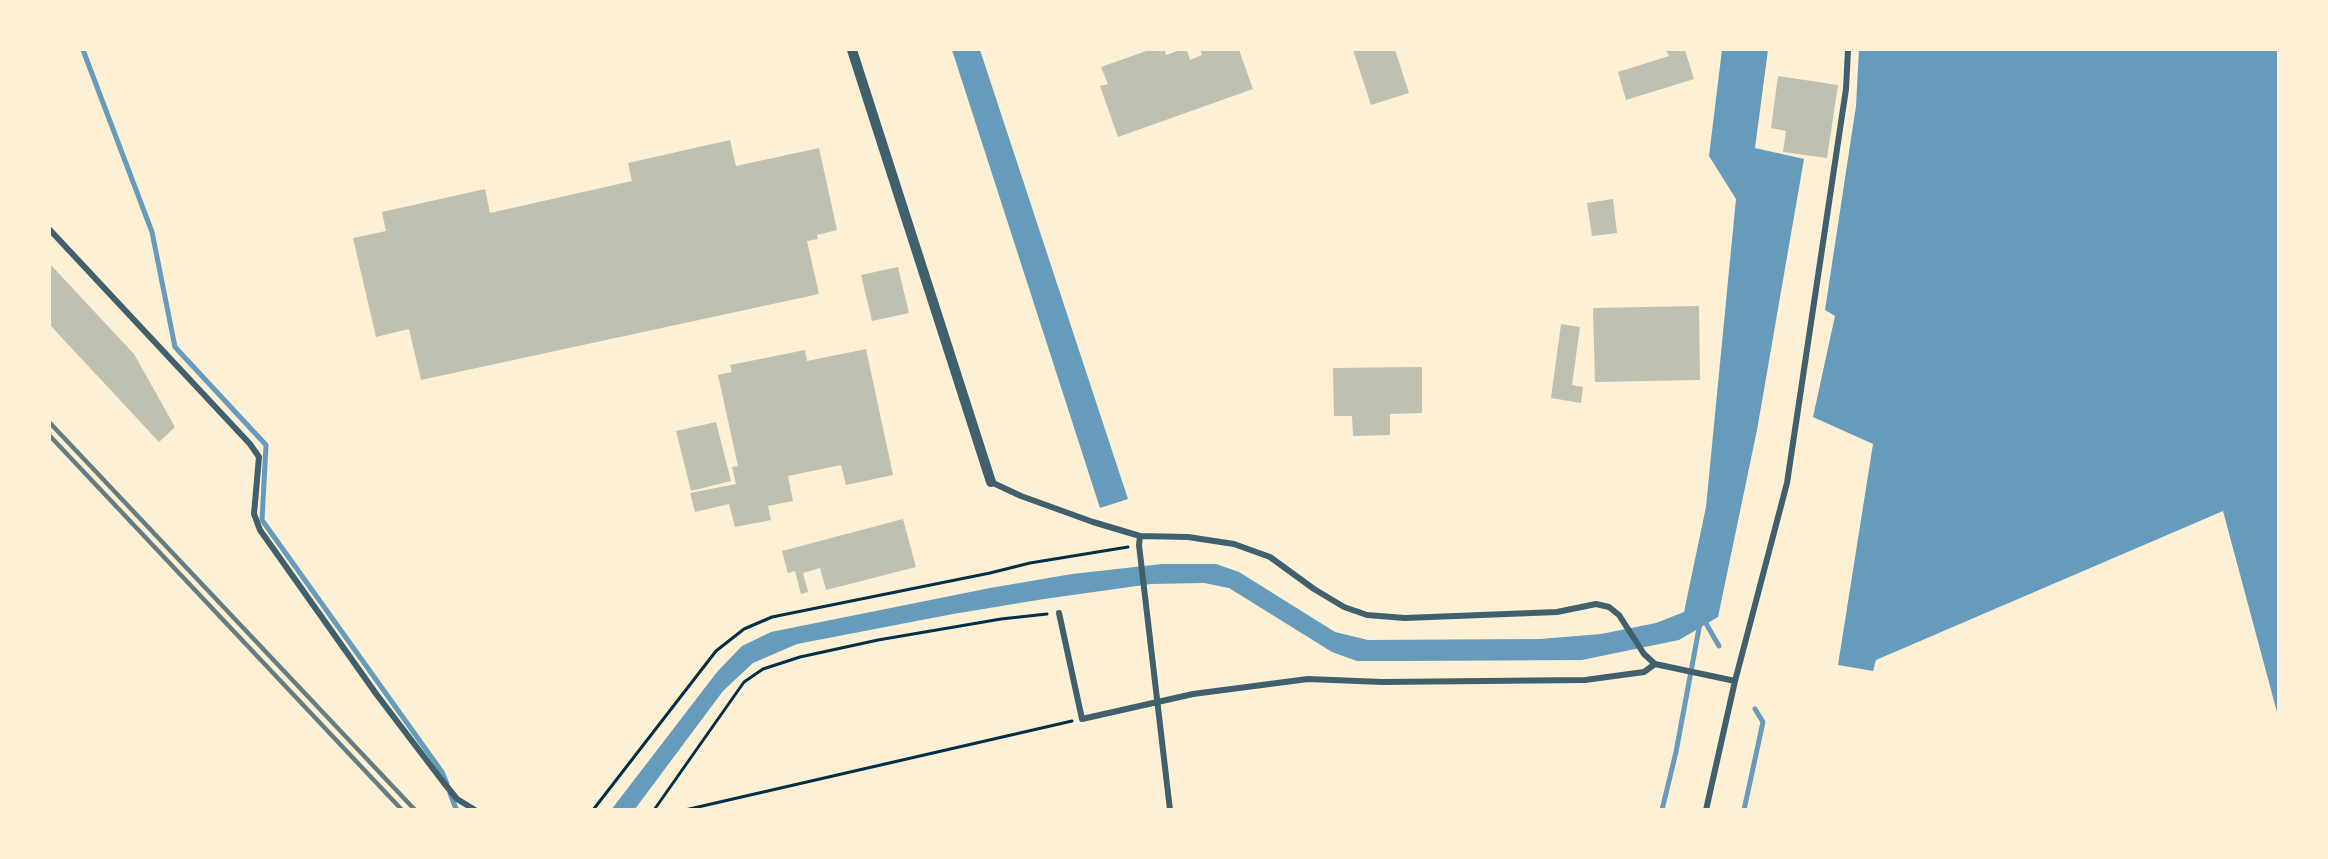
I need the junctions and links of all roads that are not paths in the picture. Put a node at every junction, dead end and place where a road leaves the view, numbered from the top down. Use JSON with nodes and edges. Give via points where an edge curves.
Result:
{"nodes":[{"id":1,"x":852,"y":50,"type":"edge"},
{"id":2,"x":1848,"y":50,"type":"edge"},
{"id":3,"x":50,"y":230,"type":"edge"},
{"id":4,"x":991,"y":482,"type":"joint"},
{"id":5,"x":1140,"y":536,"type":"junction"},
{"id":6,"x":1059,"y":612,"type":"road end"},
{"id":7,"x":1655,"y":664,"type":"junction"},
{"id":8,"x":1735,"y":681,"type":"junction"},
{"id":9,"x":1157,"y":704,"type":"junction"},
{"id":10,"x":475,"y":810,"type":"edge"},
{"id":11,"x":1170,"y":810,"type":"edge"},
{"id":12,"x":1707,"y":810,"type":"edge"}],
"edges":[{"from":1,"to":4,"type":"street"},
{"from":2,"to":8,"type":"street","via":[[1846,89],[1787,483]]},
{"from":3,"to":10,"type":"street","via":[[250,444],[259,457],[254,514],[260,530],[444,783],[457,799]]},
{"from":4,"to":5,"type":"street"},
{"from":5,"to":7,"type":"street","via":[[1188,537],[1234,544],[1270,557],[1344,607],[1367,615],[1405,618],[1557,612],[1596,604],[1609,607]]},
{"from":5,"to":9,"type":"street"},
{"from":6,"to":9,"type":"street","via":[[1082,719]]},
{"from":7,"to":8,"type":"street"},
{"from":7,"to":9,"type":"street","via":[[1644,672],[1585,680],[1308,679],[1193,694]]},
{"from":8,"to":12,"type":"street"},
{"from":9,"to":11,"type":"street"}]}
